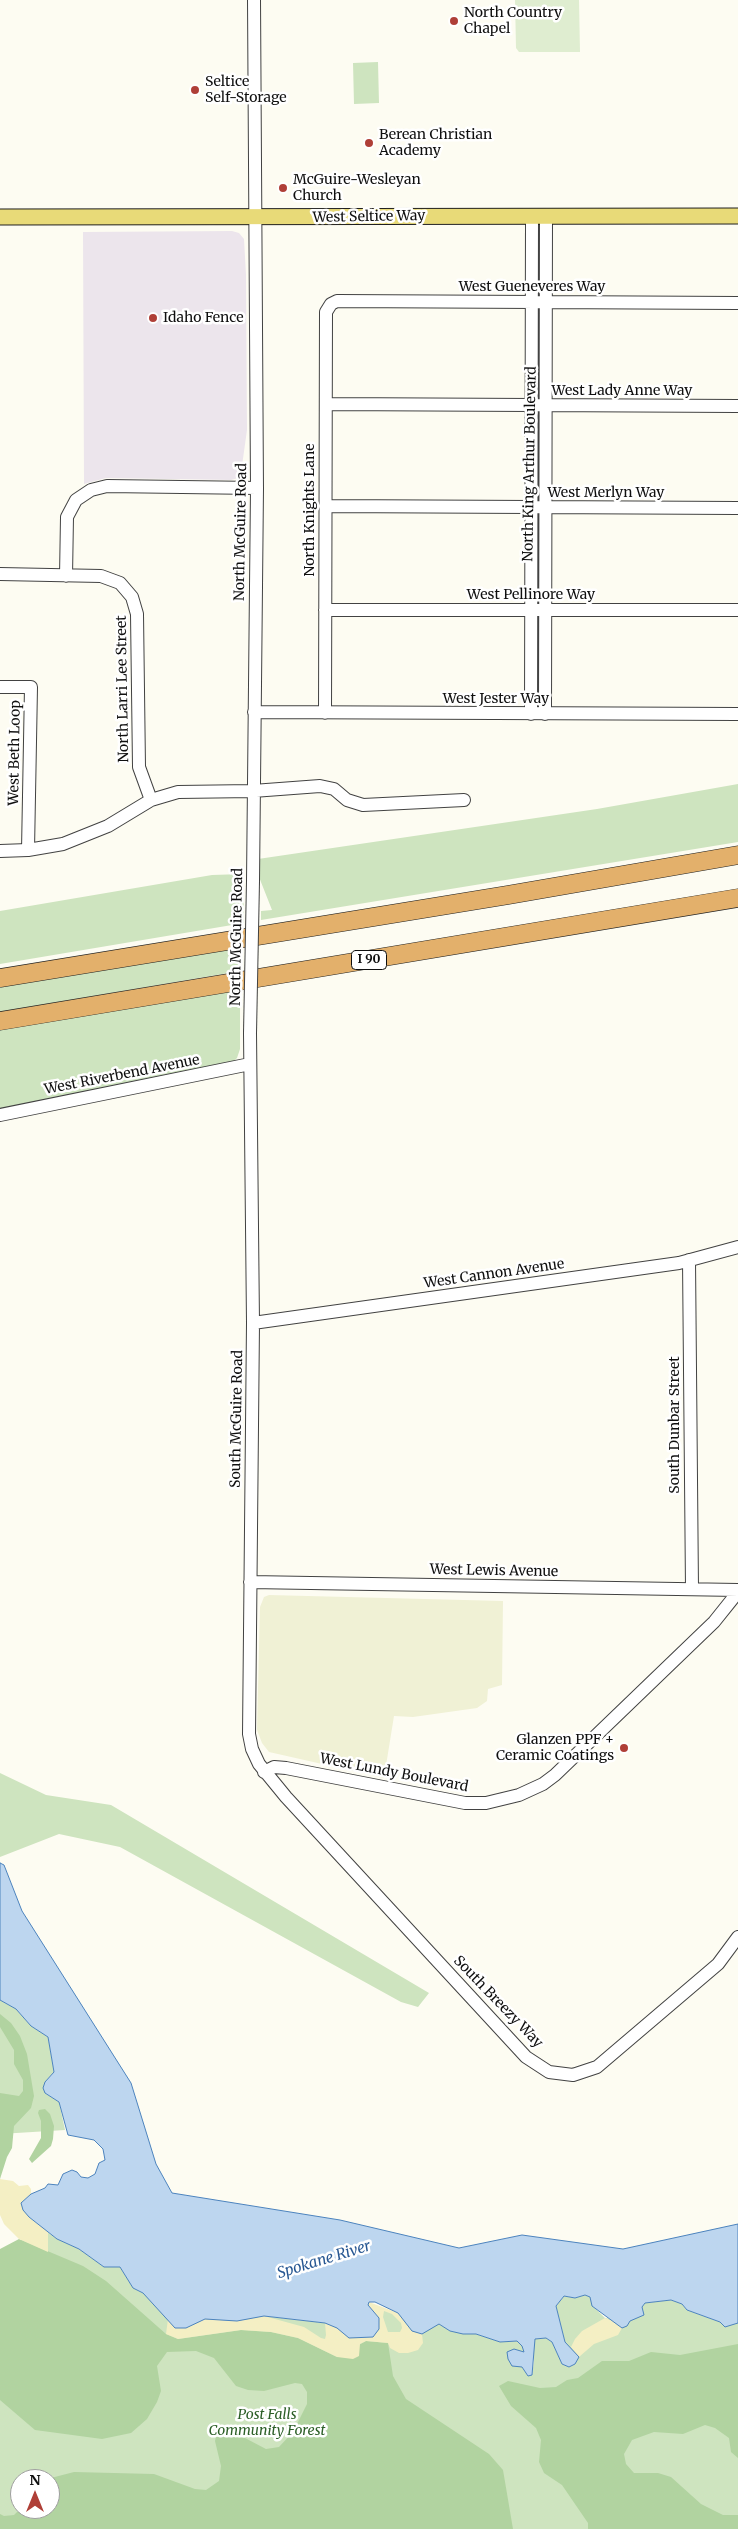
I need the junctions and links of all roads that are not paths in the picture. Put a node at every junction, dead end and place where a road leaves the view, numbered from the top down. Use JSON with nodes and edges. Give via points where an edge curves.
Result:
{"nodes":[{"id":1,"x":254,"y":0,"type":"edge"},
{"id":2,"x":539,"y":215,"type":"junction"},
{"id":3,"x":738,"y":216,"type":"edge"},
{"id":4,"x":0,"y":217,"type":"edge"},
{"id":5,"x":255,"y":218,"type":"junction"},
{"id":6,"x":532,"y":302,"type":"junction"},
{"id":7,"x":546,"y":302,"type":"junction"},
{"id":8,"x":738,"y":303,"type":"edge"},
{"id":9,"x":328,"y":308,"type":"joint"},
{"id":10,"x":326,"y":404,"type":"junction"},
{"id":11,"x":532,"y":406,"type":"junction"},
{"id":12,"x":546,"y":406,"type":"junction"},
{"id":13,"x":738,"y":406,"type":"edge"},
{"id":14,"x":257,"y":488,"type":"junction"},
{"id":15,"x":325,"y":506,"type":"junction"},
{"id":16,"x":738,"y":508,"type":"edge"},
{"id":17,"x":531,"y":509,"type":"junction"},
{"id":18,"x":545,"y":509,"type":"junction"},
{"id":19,"x":0,"y":574,"type":"edge"},
{"id":20,"x":66,"y":576,"type":"junction"},
{"id":21,"x":325,"y":610,"type":"junction"},
{"id":22,"x":537,"y":610,"type":"junction"},
{"id":23,"x":738,"y":610,"type":"edge"},
{"id":24,"x":0,"y":687,"type":"edge"},
{"id":25,"x":254,"y":712,"type":"junction"},
{"id":26,"x":325,"y":713,"type":"junction"},
{"id":27,"x":531,"y":714,"type":"junction"},
{"id":28,"x":545,"y":714,"type":"junction"},
{"id":29,"x":738,"y":714,"type":"edge"},
{"id":30,"x":253,"y":790,"type":"junction"},
{"id":31,"x":151,"y":800,"type":"junction"},
{"id":32,"x":464,"y":800,"type":"dead end"},
{"id":33,"x":28,"y":850,"type":"junction"},
{"id":34,"x":0,"y":851,"type":"edge"},
{"id":35,"x":738,"y":855,"type":"edge"},
{"id":36,"x":738,"y":898,"type":"edge"},
{"id":37,"x":0,"y":978,"type":"edge"},
{"id":38,"x":0,"y":1021,"type":"edge"},
{"id":39,"x":250,"y":1064,"type":"junction"},
{"id":40,"x":0,"y":1115,"type":"edge"},
{"id":41,"x":738,"y":1246,"type":"edge"},
{"id":42,"x":689,"y":1260,"type":"junction"},
{"id":43,"x":253,"y":1323,"type":"junction"},
{"id":44,"x":250,"y":1582,"type":"junction"},
{"id":45,"x":692,"y":1589,"type":"junction"},
{"id":46,"x":738,"y":1591,"type":"edge"},
{"id":47,"x":264,"y":1772,"type":"junction"},
{"id":48,"x":738,"y":1937,"type":"edge"}],
"edges":[{"from":1,"to":5,"type":"street","name":"North McGuire Road"},
{"from":2,"to":3,"type":"main road","name":"West Seltice Way"},
{"from":2,"to":5,"type":"main road","name":"West Seltice Way"},
{"from":2,"to":6,"type":"street","name":"North King Arthur Boulevard"},
{"from":2,"to":7,"type":"street","name":"North King Arthur Boulevard"},
{"from":4,"to":5,"type":"main road","name":"West Seltice Way"},
{"from":5,"to":14,"type":"street","name":"North McGuire Road"},
{"from":6,"to":7,"type":"street","name":"West Gueneveres Way"},
{"from":6,"to":9,"type":"street","name":"West Gueneveres Way","via":[[337,302]]},
{"from":6,"to":11,"type":"street","name":"North King Arthur Boulevard"},
{"from":7,"to":8,"type":"street","name":"West Gueneveres Way"},
{"from":7,"to":12,"type":"street","name":"North King Arthur Boulevard"},
{"from":9,"to":10,"type":"street","name":"North Knights Lane"},
{"from":10,"to":11,"type":"street","name":"West Lady Anne Way"},
{"from":10,"to":15,"type":"street","name":"North Knights Lane"},
{"from":11,"to":12,"type":"street","name":"West Lady Anne Way"},
{"from":11,"to":17,"type":"street","name":"North King Arthur Boulevard"},
{"from":12,"to":13,"type":"street","name":"West Lady Anne Way"},
{"from":12,"to":18,"type":"street","name":"North King Arthur Boulevard"},
{"from":14,"to":20,"type":"street","via":[[107,486],[91,490],[76,500],[67,517]]},
{"from":14,"to":25,"type":"street","name":"North McGuire Road"},
{"from":15,"to":17,"type":"street","name":"West Merlyn Way"},
{"from":15,"to":21,"type":"street","name":"North Knights Lane"},
{"from":16,"to":18,"type":"street","name":"West Merlyn Way"},
{"from":17,"to":18,"type":"street","name":"West Merlyn Way"},
{"from":17,"to":22,"type":"street","name":"North King Arthur Boulevard"},
{"from":18,"to":22,"type":"street","name":"North King Arthur Boulevard"},
{"from":19,"to":20,"type":"street","name":"North Larri Lee Street"},
{"from":20,"to":31,"type":"street","name":"North Larri Lee Street","via":[[111,579],[126,588],[136,605],[139,767]]},
{"from":21,"to":22,"type":"street","name":"West Pellinore Way"},
{"from":21,"to":26,"type":"street","name":"North Knights Lane"},
{"from":22,"to":23,"type":"street","name":"West Pellinore Way"},
{"from":22,"to":27,"type":"street","name":"North King Arthur Boulevard"},
{"from":22,"to":28,"type":"street","name":"North King Arthur Boulevard"},
{"from":24,"to":33,"type":"street","name":"West Beth Loop","via":[[31,687]]},
{"from":25,"to":26,"type":"street","name":"West Jester Way"},
{"from":25,"to":30,"type":"street","name":"North McGuire Road"},
{"from":26,"to":27,"type":"street","name":"West Jester Way"},
{"from":27,"to":28,"type":"street","name":"West Jester Way"},
{"from":28,"to":29,"type":"street","name":"West Jester Way"},
{"from":30,"to":31,"type":"street","via":[[178,792]]},
{"from":30,"to":32,"type":"street","via":[[328,787],[354,803],[374,806]]},
{"from":30,"to":39,"type":"street","name":"North McGuire Road","bridge":true},
{"from":31,"to":33,"type":"street","via":[[87,835],[63,844]]},
{"from":33,"to":34,"type":"street"},
{"from":35,"to":37,"type":"highway"},
{"from":36,"to":38,"type":"highway","number":"I 90"},
{"from":39,"to":40,"type":"street","name":"West Riverbend Avenue"},
{"from":39,"to":43,"type":"street","name":"South McGuire Road"},
{"from":41,"to":42,"type":"street","name":"West Cannon Avenue"},
{"from":42,"to":43,"type":"street","name":"West Cannon Avenue"},
{"from":42,"to":45,"type":"street","name":"South Dunbar Street"},
{"from":43,"to":44,"type":"street","name":"South McGuire Road"},
{"from":44,"to":45,"type":"street","name":"West Lewis Avenue"},
{"from":44,"to":47,"type":"street","name":"South McGuire Road","via":[[249,1734],[252,1749]]},
{"from":45,"to":46,"type":"street","name":"West Lewis Avenue"},
{"from":46,"to":47,"type":"street","name":"West Lundy Boulevard","via":[[714,1622],[560,1771],[543,1784],[519,1795],[465,1804],[286,1768]]},
{"from":47,"to":48,"type":"street","name":"South Breezy Way","via":[[526,2057],[550,2072],[573,2075],[597,2067],[718,1964]]}]}
